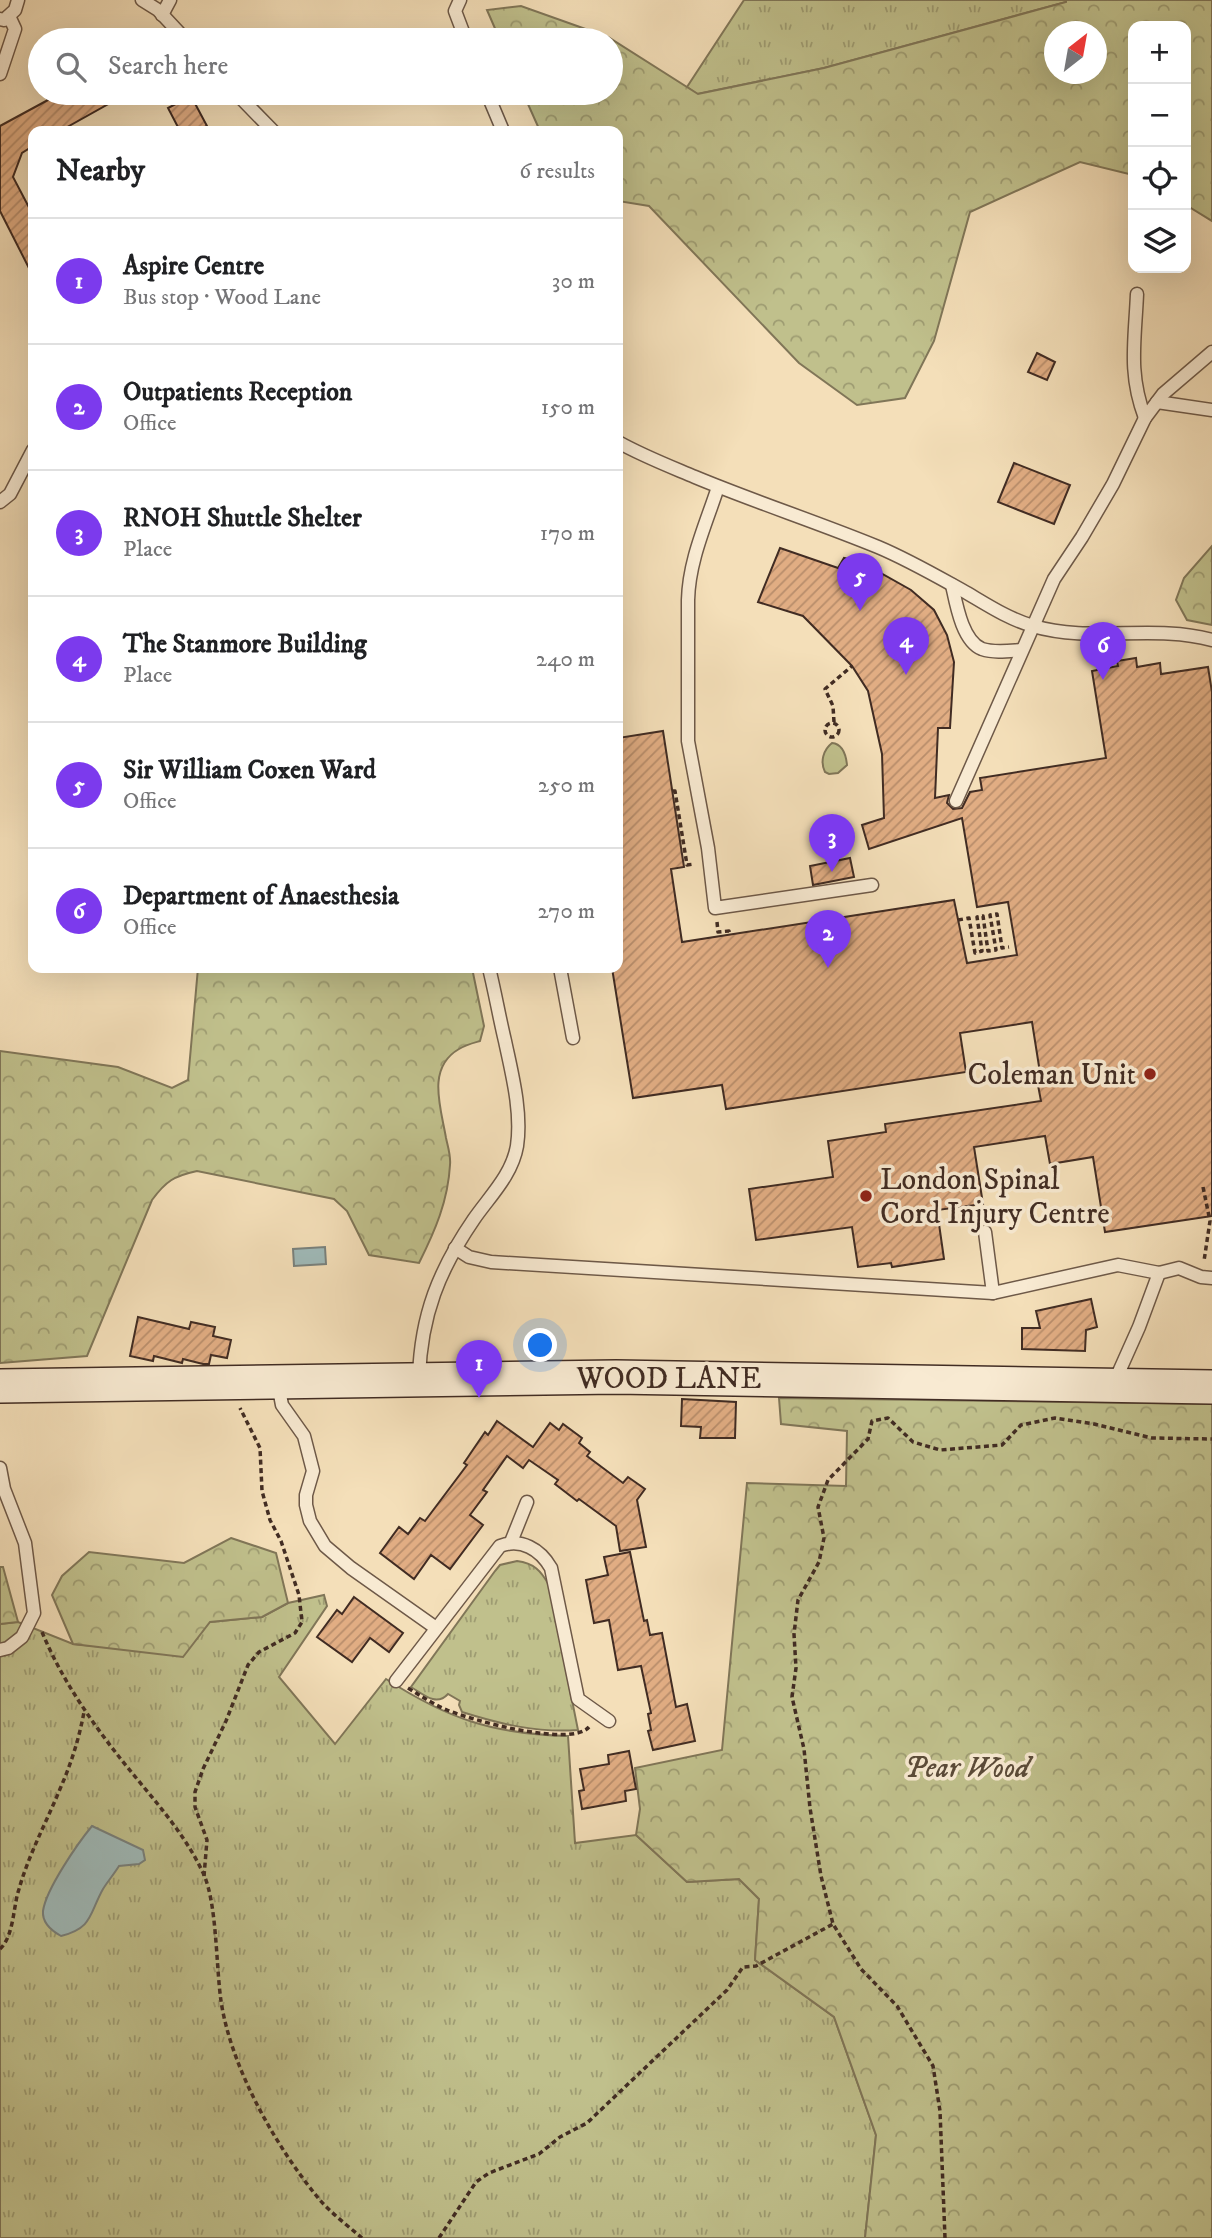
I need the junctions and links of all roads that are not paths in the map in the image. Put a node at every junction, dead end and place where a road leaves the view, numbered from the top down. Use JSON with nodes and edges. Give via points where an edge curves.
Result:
{"nodes":[{"id":1,"x":18,"y":0,"type":"edge"},
{"id":2,"x":142,"y":0,"type":"edge"},
{"id":3,"x":170,"y":0,"type":"edge"},
{"id":4,"x":460,"y":0,"type":"edge"},
{"id":5,"x":162,"y":15,"type":"junction"},
{"id":6,"x":4,"y":18,"type":"edge"},
{"id":7,"x":174,"y":28,"type":"edge"},
{"id":8,"x":462,"y":28,"type":"edge"},
{"id":9,"x":0,"y":74,"type":"edge"},
{"id":10,"x":248,"y":105,"type":"edge"},
{"id":11,"x":492,"y":105,"type":"edge"},
{"id":12,"x":268,"y":126,"type":"edge"},
{"id":13,"x":501,"y":126,"type":"edge"},
{"id":14,"x":1137,"y":294,"type":"dead end"},
{"id":15,"x":1212,"y":352,"type":"edge"},
{"id":16,"x":1157,"y":402,"type":"junction"},
{"id":17,"x":1212,"y":410,"type":"edge"},
{"id":18,"x":1144,"y":418,"type":"junction"},
{"id":19,"x":623,"y":444,"type":"edge"},
{"id":20,"x":28,"y":460,"type":"edge"},
{"id":21,"x":718,"y":487,"type":"junction"},
{"id":22,"x":0,"y":502,"type":"edge"},
{"id":23,"x":952,"y":584,"type":"junction"},
{"id":24,"x":1032,"y":626,"type":"junction"},
{"id":25,"x":1212,"y":640,"type":"edge"},
{"id":26,"x":1021,"y":650,"type":"junction"},
{"id":27,"x":956,"y":801,"type":"dead end"},
{"id":28,"x":872,"y":885,"type":"dead end"},
{"id":29,"x":490,"y":973,"type":"edge"},
{"id":30,"x":561,"y":973,"type":"edge"},
{"id":31,"x":573,"y":1038,"type":"dead end"},
{"id":32,"x":985,"y":1233,"type":"dead end"},
{"id":33,"x":455,"y":1248,"type":"junction"},
{"id":34,"x":1159,"y":1273,"type":"junction"},
{"id":35,"x":1207,"y":1278,"type":"edge"},
{"id":36,"x":993,"y":1293,"type":"junction"},
{"id":37,"x":419,"y":1379,"type":"junction"},
{"id":38,"x":277,"y":1381,"type":"junction"},
{"id":39,"x":1114,"y":1384,"type":"junction"},
{"id":40,"x":0,"y":1386,"type":"edge"},
{"id":41,"x":1212,"y":1387,"type":"edge"},
{"id":42,"x":0,"y":1468,"type":"edge"},
{"id":43,"x":2,"y":1489,"type":"edge"},
{"id":44,"x":527,"y":1502,"type":"dead end"},
{"id":45,"x":511,"y":1542,"type":"junction"},
{"id":46,"x":436,"y":1628,"type":"junction"},
{"id":47,"x":0,"y":1650,"type":"edge"},
{"id":48,"x":396,"y":1681,"type":"road end"},
{"id":49,"x":604,"y":1718,"type":"road end"}],
"edges":[{"from":1,"to":6,"type":"lane","via":[[15,10]]},
{"from":2,"to":5,"type":"lane"},
{"from":3,"to":5,"type":"lane"},
{"from":4,"to":8,"type":"lane","via":[[455,11]]},
{"from":5,"to":7,"type":"lane"},
{"from":6,"to":9,"type":"lane","via":[[15,29]]},
{"from":10,"to":12,"type":"lane"},
{"from":11,"to":13,"type":"lane"},
{"from":14,"to":18,"type":"lane","via":[[1133,365]]},
{"from":15,"to":16,"type":"lane"},
{"from":16,"to":17,"type":"lane"},
{"from":16,"to":18,"type":"lane"},
{"from":18,"to":24,"type":"lane","via":[[1113,484],[1054,579]]},
{"from":19,"to":21,"type":"lane"},
{"from":20,"to":22,"type":"lane","via":[[10,494]]},
{"from":21,"to":23,"type":"lane","via":[[879,548]]},
{"from":21,"to":28,"type":"lane","via":[[688,581],[688,741],[715,908]]},
{"from":23,"to":24,"type":"lane"},
{"from":23,"to":26,"type":"lane","via":[[972,643],[985,650]]},
{"from":24,"to":25,"type":"lane","via":[[1057,632]]},
{"from":24,"to":26,"type":"lane"},
{"from":26,"to":27,"type":"lane"},
{"from":29,"to":33,"type":"lane","via":[[516,1101],[516,1148],[496,1192]]},
{"from":30,"to":31,"type":"lane"},
{"from":32,"to":36,"type":"lane"},
{"from":33,"to":36,"type":"lane","via":[[491,1262]]},
{"from":33,"to":37,"type":"lane","via":[[425,1318]]},
{"from":34,"to":35,"type":"lane","via":[[1179,1268]]},
{"from":34,"to":36,"type":"lane","via":[[1118,1265]]},
{"from":34,"to":39,"type":"lane"},
{"from":37,"to":38,"type":"street","name":"WOOD LANE"},
{"from":37,"to":39,"type":"street","name":"WOOD LANE"},
{"from":38,"to":40,"type":"street","name":"WOOD LANE"},
{"from":38,"to":46,"type":"lane","via":[[282,1405],[304,1436],[313,1471],[306,1505],[325,1546]]},
{"from":39,"to":41,"type":"street","name":"WOOD LANE"},
{"from":42,"to":43,"type":"lane"},
{"from":43,"to":47,"type":"lane","via":[[25,1543],[34,1613],[22,1637]]},
{"from":44,"to":45,"type":"lane"},
{"from":45,"to":46,"type":"lane","via":[[500,1546]]},
{"from":45,"to":49,"type":"lane","via":[[531,1547],[551,1568],[578,1699]]},
{"from":46,"to":48,"type":"lane"}]}
